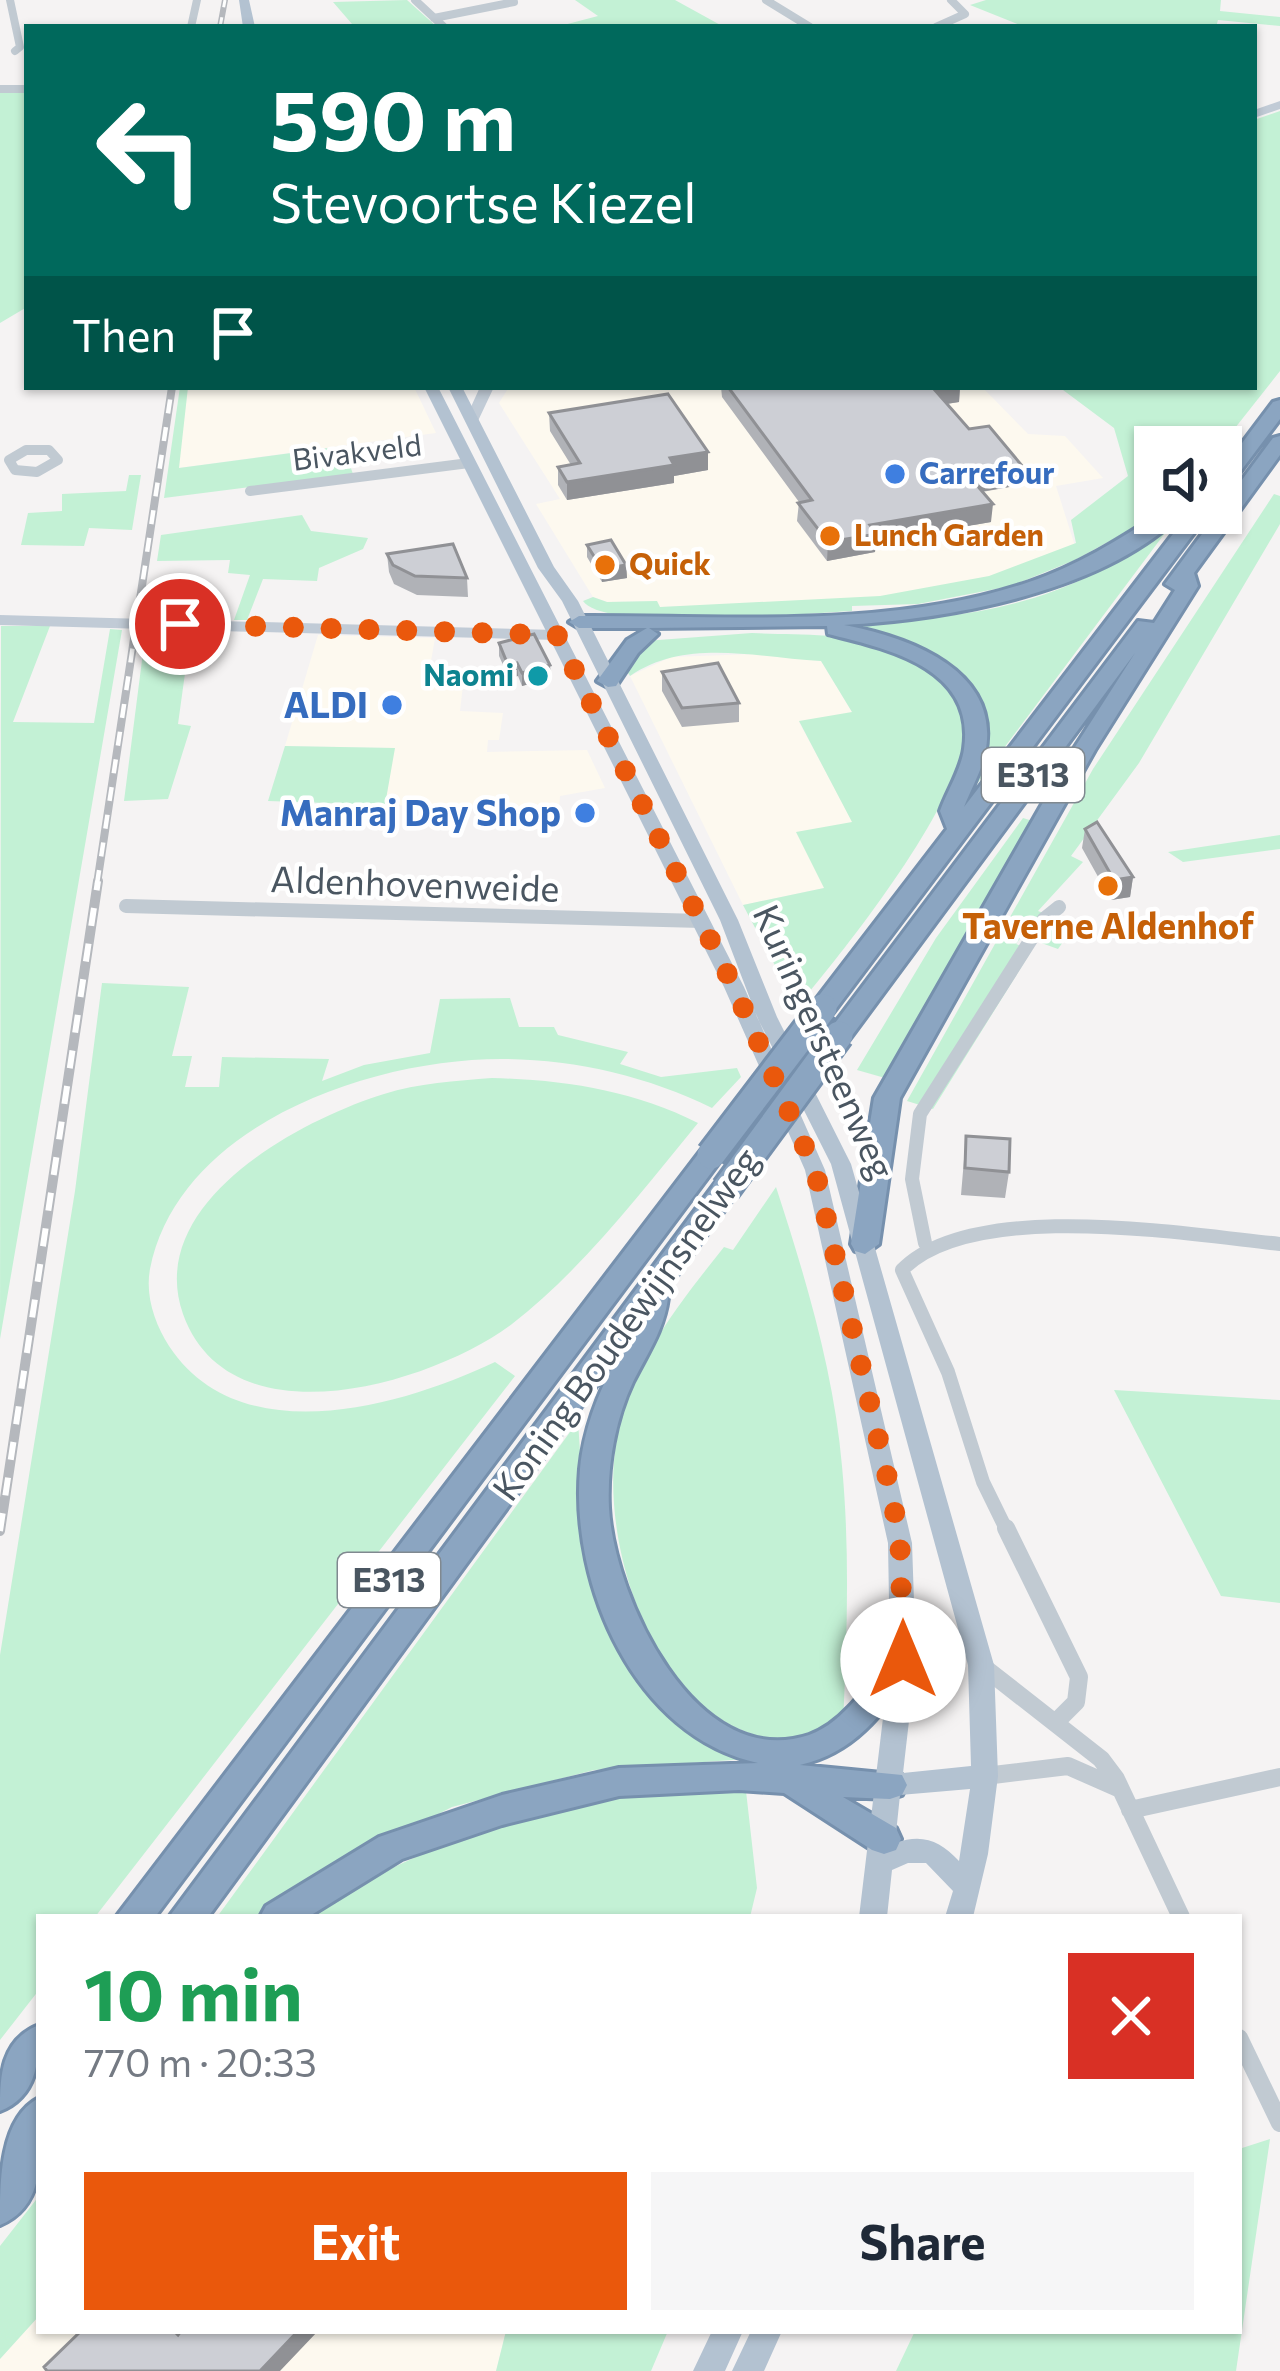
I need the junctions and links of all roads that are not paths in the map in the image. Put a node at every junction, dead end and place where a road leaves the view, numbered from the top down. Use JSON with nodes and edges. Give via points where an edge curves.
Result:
{"nodes":[{"id":1,"x":10,"y":0,"type":"edge"},
{"id":2,"x":416,"y":0,"type":"edge"},
{"id":3,"x":766,"y":0,"type":"edge"},
{"id":4,"x":951,"y":0,"type":"edge"},
{"id":5,"x":514,"y":2,"type":"edge"},
{"id":6,"x":434,"y":18,"type":"junction"},
{"id":7,"x":441,"y":24,"type":"edge"},
{"id":8,"x":805,"y":24,"type":"edge"},
{"id":9,"x":943,"y":24,"type":"edge"},
{"id":10,"x":15,"y":51,"type":"dead end"},
{"id":11,"x":433,"y":390,"type":"edge"},
{"id":12,"x":457,"y":390,"type":"edge"},
{"id":13,"x":486,"y":390,"type":"edge"},
{"id":14,"x":1280,"y":406,"type":"edge"},
{"id":15,"x":472,"y":420,"type":"junction"},
{"id":16,"x":1280,"y":442,"type":"edge"},
{"id":17,"x":1250,"y":447,"type":"junction"},
{"id":18,"x":1242,"y":452,"type":"edge"},
{"id":19,"x":1242,"y":457,"type":"edge"},
{"id":20,"x":469,"y":463,"type":"junction"},
{"id":21,"x":250,"y":491,"type":"dead end"},
{"id":22,"x":1141,"y":534,"type":"edge"},
{"id":23,"x":1183,"y":534,"type":"edge"},
{"id":24,"x":1184,"y":573,"type":"junction"},
{"id":25,"x":0,"y":620,"type":"edge"},
{"id":26,"x":552,"y":628,"type":"junction"},
{"id":27,"x":582,"y":628,"type":"junction"},
{"id":28,"x":648,"y":634,"type":"junction"},
{"id":29,"x":608,"y":681,"type":"junction"},
{"id":30,"x":958,"y":828,"type":"junction"},
{"id":31,"x":126,"y":906,"type":"dead end"},
{"id":32,"x":1059,"y":907,"type":"dead end"},
{"id":33,"x":702,"y":921,"type":"junction"},
{"id":34,"x":865,"y":1244,"type":"junction"},
{"id":35,"x":925,"y":1244,"type":"junction"},
{"id":36,"x":1280,"y":1244,"type":"edge"},
{"id":37,"x":654,"y":1288,"type":"junction"},
{"id":38,"x":903,"y":1660,"type":"junction"},
{"id":39,"x":981,"y":1665,"type":"junction"},
{"id":40,"x":1056,"y":1722,"type":"junction"},
{"id":41,"x":986,"y":1776,"type":"junction"},
{"id":42,"x":1280,"y":1777,"type":"edge"},
{"id":43,"x":783,"y":1780,"type":"junction"},
{"id":44,"x":890,"y":1785,"type":"junction"},
{"id":45,"x":1118,"y":1788,"type":"junction"},
{"id":46,"x":1130,"y":1810,"type":"junction"},
{"id":47,"x":883,"y":1851,"type":"junction"},
{"id":48,"x":968,"y":1888,"type":"junction"},
{"id":49,"x":136,"y":1914,"type":"edge"},
{"id":50,"x":189,"y":1914,"type":"edge"},
{"id":51,"x":283,"y":1914,"type":"edge"},
{"id":52,"x":873,"y":1914,"type":"edge"},
{"id":53,"x":960,"y":1914,"type":"edge"},
{"id":54,"x":1180,"y":1914,"type":"edge"},
{"id":55,"x":1242,"y":2044,"type":"edge"},
{"id":56,"x":36,"y":2046,"type":"edge"},
{"id":57,"x":0,"y":2093,"type":"edge"},
{"id":58,"x":36,"y":2120,"type":"edge"},
{"id":59,"x":1280,"y":2123,"type":"edge"},
{"id":60,"x":36,"y":2162,"type":"edge"},
{"id":61,"x":0,"y":2168,"type":"edge"},
{"id":62,"x":0,"y":2206,"type":"edge"},
{"id":63,"x":727,"y":2334,"type":"edge"},
{"id":64,"x":766,"y":2334,"type":"edge"},
{"id":65,"x":710,"y":2371,"type":"edge"},
{"id":66,"x":748,"y":2371,"type":"edge"}],
"edges":[{"from":1,"to":10,"type":"street"},
{"from":2,"to":6,"type":"street"},
{"from":3,"to":8,"type":"street"},
{"from":4,"to":9,"type":"street","via":[[965,14]]},
{"from":5,"to":6,"type":"street"},
{"from":6,"to":7,"type":"street"},
{"from":11,"to":20,"type":"main road","name":"Kuringersteenweg"},
{"from":12,"to":15,"type":"main road","name":"Kuringersteenweg"},
{"from":13,"to":15,"type":"main road"},
{"from":14,"to":17,"type":"highway"},
{"from":15,"to":27,"type":"main road","name":"Kuringersteenweg"},
{"from":16,"to":24,"type":"highway","name":"Koning Boudewijnsnelweg","number":"E313"},
{"from":17,"to":18,"type":"highway"},
{"from":17,"to":19,"type":"highway"},
{"from":20,"to":21,"type":"street","name":"Bivakveld"},
{"from":20,"to":26,"type":"main road","name":"Kuringersteenweg"},
{"from":22,"to":27,"type":"highway","via":[[1093,566],[987,605]]},
{"from":23,"to":30,"type":"highway","name":"Koning Boudewijnsnelweg","number":"E313"},
{"from":24,"to":34,"type":"highway","via":[[1188,586],[1084,750],[887,1098],[873,1150]]},
{"from":24,"to":37,"type":"highway","name":"Koning Boudewijnsnelweg","number":"E313","bridge":true},
{"from":25,"to":26,"type":"main road"},
{"from":26,"to":27,"type":"main road"},
{"from":26,"to":33,"type":"main road","name":"Kuringersteenweg"},
{"from":27,"to":28,"type":"highway"},
{"from":27,"to":29,"type":"main road","name":"Kuringersteenweg"},
{"from":28,"to":29,"type":"highway","via":[[625,650]]},
{"from":28,"to":30,"type":"highway","via":[[834,630],[920,654],[948,672],[975,714],[975,752],[951,811]]},
{"from":29,"to":34,"type":"main road","name":"Kuringersteenweg","via":[[841,1164]]},
{"from":30,"to":49,"type":"highway","name":"Koning Boudewijnsnelweg","number":"E313","bridge":true},
{"from":31,"to":33,"type":"street","name":"Aldenhovenweide"},
{"from":32,"to":35,"type":"street","name":"Kuringersteenweg","via":[[920,1114],[911,1148],[913,1205]]},
{"from":33,"to":38,"type":"main road","name":"Kuringersteenweg","via":[[815,1170],[892,1497]]},
{"from":34,"to":39,"type":"main road","name":"Kuringersteenweg"},
{"from":35,"to":36,"type":"street","via":[[1034,1224]]},
{"from":35,"to":40,"type":"street","name":"Kuringersteenweg","via":[[902,1270],[997,1509],[1079,1677],[1076,1702]]},
{"from":37,"to":38,"type":"highway","via":[[654,1317],[610,1402],[594,1473],[606,1576],[643,1661],[692,1719],[724,1740],[797,1753],[858,1724]]},
{"from":37,"to":50,"type":"highway","name":"Koning Boudewijnsnelweg","number":"E313"},
{"from":38,"to":44,"type":"main road","name":"Kuringersteenweg"},
{"from":39,"to":40,"type":"street"},
{"from":39,"to":41,"type":"main road","name":"Kuringersteenweg"},
{"from":40,"to":45,"type":"street","via":[[1101,1760]]},
{"from":41,"to":44,"type":"main road"},
{"from":41,"to":45,"type":"street","via":[[1060,1762]]},
{"from":41,"to":48,"type":"main road","name":"Kuringersteenweg"},
{"from":42,"to":46,"type":"street"},
{"from":43,"to":44,"type":"highway"},
{"from":43,"to":47,"type":"highway","via":[[827,1800]]},
{"from":43,"to":51,"type":"highway","via":[[652,1778],[557,1795],[391,1848]]},
{"from":44,"to":47,"type":"main road","name":"Kuringersteenweg"},
{"from":45,"to":46,"type":"street"},
{"from":46,"to":54,"type":"street"},
{"from":47,"to":48,"type":"main road","via":[[932,1851]]},
{"from":47,"to":52,"type":"main road","name":"Kuringersteenweg"},
{"from":48,"to":53,"type":"main road","name":"Kuringersteenweg"},
{"from":55,"to":59,"type":"street"},
{"from":56,"to":57,"type":"highway"},
{"from":58,"to":61,"type":"highway"},
{"from":60,"to":62,"type":"highway"},
{"from":63,"to":65,"type":"main road"},
{"from":64,"to":66,"type":"main road"}]}
